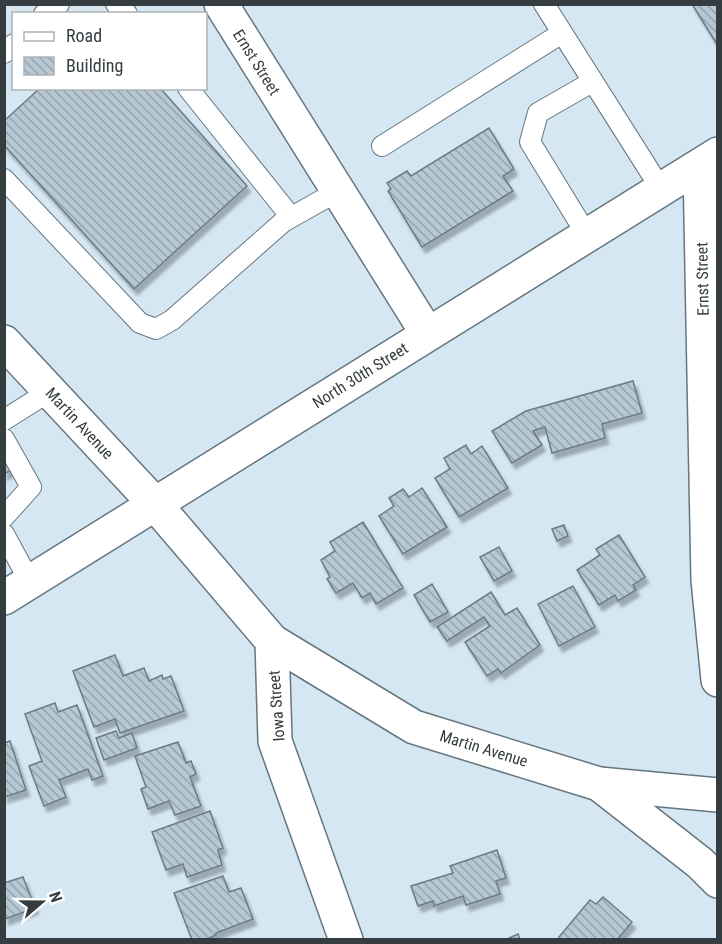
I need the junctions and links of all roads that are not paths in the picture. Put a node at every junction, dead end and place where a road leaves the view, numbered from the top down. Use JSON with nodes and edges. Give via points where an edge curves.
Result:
{"nodes":[{"id":1,"x":221,"y":4,"type":"edge"},
{"id":2,"x":544,"y":4,"type":"edge"},
{"id":3,"x":562,"y":33,"type":"junction"},
{"id":4,"x":592,"y":81,"type":"junction"},
{"id":5,"x":190,"y":90,"type":"edge"},
{"id":6,"x":382,"y":146,"type":"dead end"},
{"id":7,"x":709,"y":160,"type":"edge"},
{"id":8,"x":4,"y":179,"type":"edge"},
{"id":9,"x":661,"y":189,"type":"junction"},
{"id":10,"x":338,"y":191,"type":"junction"},
{"id":11,"x":291,"y":217,"type":"junction"},
{"id":12,"x":587,"y":235,"type":"junction"},
{"id":13,"x":427,"y":333,"type":"junction"},
{"id":14,"x":4,"y":342,"type":"edge"},
{"id":15,"x":50,"y":391,"type":"junction"},
{"id":16,"x":4,"y":420,"type":"edge"},
{"id":17,"x":4,"y":439,"type":"edge"},
{"id":18,"x":155,"y":504,"type":"junction"},
{"id":19,"x":4,"y":517,"type":"edge"},
{"id":20,"x":4,"y":534,"type":"edge"},
{"id":21,"x":17,"y":590,"type":"edge"},
{"id":22,"x":272,"y":641,"type":"junction"},
{"id":23,"x":717,"y":680,"type":"edge"},
{"id":24,"x":599,"y":784,"type":"junction"},
{"id":25,"x":717,"y":795,"type":"edge"},
{"id":26,"x":717,"y":881,"type":"edge"},
{"id":27,"x":346,"y":939,"type":"edge"}],
"edges":[{"from":1,"to":10,"type":"main road","name":"Ernst Street"},
{"from":2,"to":3,"type":"lane"},
{"from":3,"to":4,"type":"lane"},
{"from":3,"to":6,"type":"lane"},
{"from":4,"to":9,"type":"lane"},
{"from":4,"to":12,"type":"lane","via":[[538,113],[530,141]]},
{"from":5,"to":11,"type":"lane"},
{"from":7,"to":9,"type":"main road","name":"North 30th Street"},
{"from":7,"to":23,"type":"main road","name":"Ernst Street","via":[[708,580]]},
{"from":8,"to":11,"type":"lane","via":[[140,323],[156,329],[172,320]]},
{"from":9,"to":12,"type":"main road","name":"North 30th Street"},
{"from":10,"to":11,"type":"lane"},
{"from":10,"to":13,"type":"main road","name":"Ernst Street"},
{"from":12,"to":13,"type":"main road","name":"North 30th Street"},
{"from":13,"to":18,"type":"main road","name":"North 30th Street"},
{"from":14,"to":15,"type":"main road","name":"Martin Avenue"},
{"from":15,"to":16,"type":"lane"},
{"from":15,"to":18,"type":"main road","name":"Martin Avenue"},
{"from":17,"to":19,"type":"lane","via":[[31,487]]},
{"from":18,"to":21,"type":"main road","name":"North 30th Street"},
{"from":18,"to":22,"type":"main road"},
{"from":20,"to":21,"type":"lane"},
{"from":22,"to":24,"type":"main road","name":"Martin Avenue","via":[[414,727]]},
{"from":22,"to":27,"type":"main road","name":"Iowa Street","via":[[275,741]]},
{"from":24,"to":25,"type":"main road","name":"Martin Avenue"},
{"from":24,"to":26,"type":"main road","via":[[700,863]]}]}
